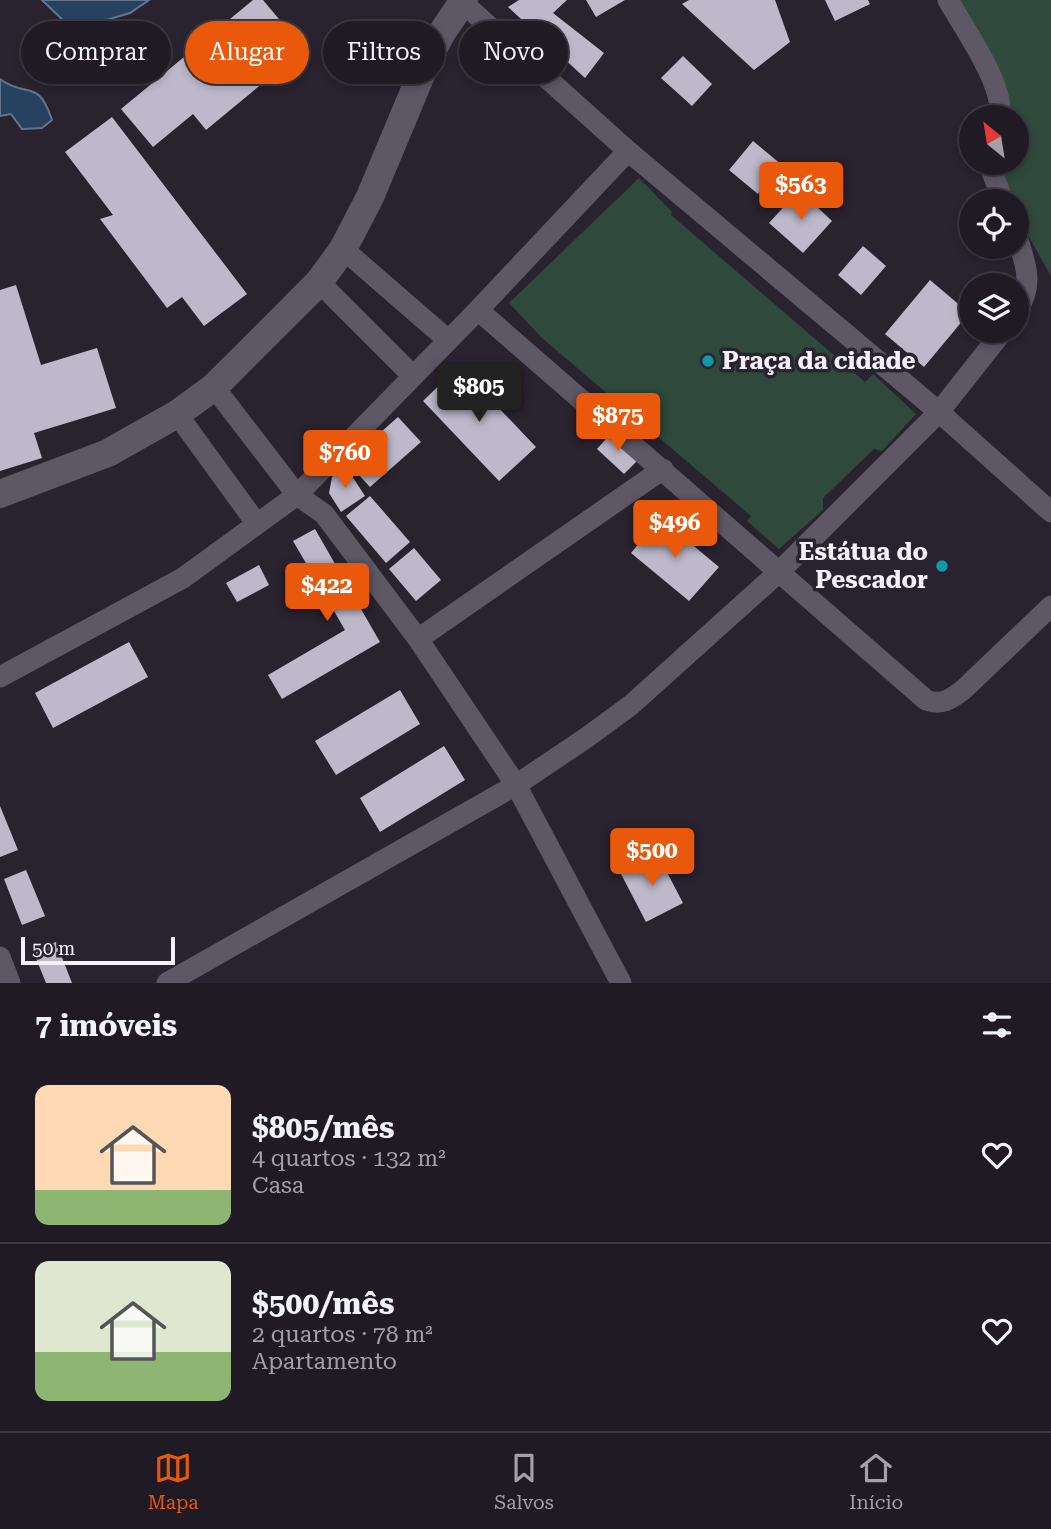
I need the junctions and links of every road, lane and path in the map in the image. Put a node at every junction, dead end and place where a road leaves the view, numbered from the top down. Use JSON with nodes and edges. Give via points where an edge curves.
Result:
{"nodes":[{"id":1,"x":948,"y":0,"type":"edge"},
{"id":2,"x":463,"y":1,"type":"edge"},
{"id":3,"x":1000,"y":105,"type":"edge"},
{"id":4,"x":628,"y":151,"type":"junction"},
{"id":5,"x":343,"y":248,"type":"junction"},
{"id":6,"x":318,"y":282,"type":"junction"},
{"id":7,"x":478,"y":310,"type":"junction"},
{"id":8,"x":448,"y":340,"type":"junction"},
{"id":9,"x":994,"y":343,"type":"edge"},
{"id":10,"x":413,"y":376,"type":"junction"},
{"id":11,"x":214,"y":387,"type":"junction"},
{"id":12,"x":939,"y":412,"type":"junction"},
{"id":13,"x":177,"y":414,"type":"junction"},
{"id":14,"x":663,"y":469,"type":"junction"},
{"id":15,"x":0,"y":494,"type":"edge"},
{"id":16,"x":297,"y":495,"type":"junction"},
{"id":17,"x":1051,"y":512,"type":"edge"},
{"id":18,"x":257,"y":524,"type":"junction"},
{"id":19,"x":779,"y":572,"type":"junction"},
{"id":20,"x":1051,"y":606,"type":"edge"},
{"id":21,"x":418,"y":639,"type":"junction"},
{"id":22,"x":0,"y":677,"type":"edge"},
{"id":23,"x":516,"y":785,"type":"junction"},
{"id":24,"x":0,"y":957,"type":"edge"},
{"id":25,"x":10,"y":983,"type":"edge"},
{"id":26,"x":167,"y":983,"type":"edge"},
{"id":27,"x":621,"y":983,"type":"edge"}],
"edges":[{"from":1,"to":3,"type":"street","via":[[996,83]]},
{"from":2,"to":4,"type":"street"},
{"from":2,"to":5,"type":"street","via":[[426,62],[370,197]]},
{"from":4,"to":7,"type":"street"},
{"from":4,"to":12,"type":"street"},
{"from":5,"to":6,"type":"street"},
{"from":5,"to":8,"type":"street"},
{"from":6,"to":10,"type":"street"},
{"from":6,"to":11,"type":"street"},
{"from":7,"to":8,"type":"street"},
{"from":7,"to":14,"type":"street"},
{"from":8,"to":10,"type":"street"},
{"from":9,"to":12,"type":"street"},
{"from":10,"to":16,"type":"street"},
{"from":11,"to":13,"type":"street"},
{"from":11,"to":16,"type":"street"},
{"from":12,"to":17,"type":"street"},
{"from":12,"to":19,"type":"street"},
{"from":13,"to":15,"type":"street","via":[[108,453]]},
{"from":13,"to":18,"type":"street"},
{"from":14,"to":19,"type":"street"},
{"from":14,"to":21,"type":"street"},
{"from":16,"to":18,"type":"street"},
{"from":16,"to":21,"type":"street","via":[[324,514]]},
{"from":18,"to":22,"type":"street","via":[[183,578]]},
{"from":19,"to":20,"type":"street","via":[[935,703],[963,690]]},
{"from":19,"to":23,"type":"street","via":[[631,705]]},
{"from":21,"to":23,"type":"street"},
{"from":23,"to":26,"type":"street"},
{"from":23,"to":27,"type":"street"},
{"from":24,"to":25,"type":"street"}]}
